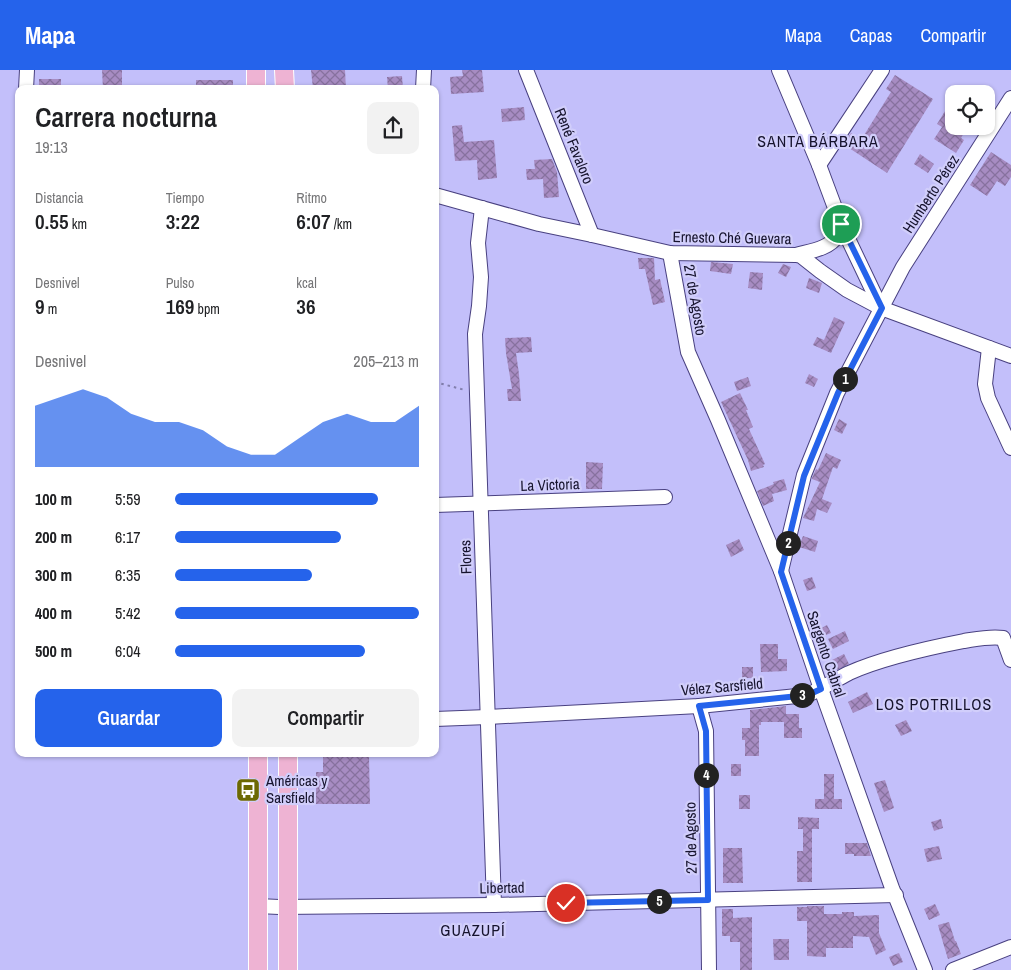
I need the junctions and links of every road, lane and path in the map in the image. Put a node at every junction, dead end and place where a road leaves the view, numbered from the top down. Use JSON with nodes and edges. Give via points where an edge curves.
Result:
{"nodes":[{"id":1,"x":27,"y":70,"type":"edge"},
{"id":2,"x":256,"y":70,"type":"edge"},
{"id":3,"x":284,"y":70,"type":"edge"},
{"id":4,"x":424,"y":70,"type":"edge"},
{"id":5,"x":526,"y":70,"type":"edge"},
{"id":6,"x":779,"y":70,"type":"edge"},
{"id":7,"x":882,"y":70,"type":"edge"},
{"id":8,"x":26,"y":85,"type":"edge"},
{"id":9,"x":256,"y":85,"type":"edge"},
{"id":10,"x":285,"y":85,"type":"edge"},
{"id":11,"x":423,"y":85,"type":"edge"},
{"id":12,"x":1011,"y":98,"type":"edge"},
{"id":13,"x":819,"y":165,"type":"junction"},
{"id":14,"x":439,"y":196,"type":"edge"},
{"id":15,"x":482,"y":208,"type":"junction"},
{"id":16,"x":841,"y":224,"type":"junction"},
{"id":17,"x":592,"y":235,"type":"junction"},
{"id":18,"x":670,"y":254,"type":"junction"},
{"id":19,"x":796,"y":255,"type":"junction"},
{"id":20,"x":882,"y":308,"type":"junction"},
{"id":21,"x":989,"y":348,"type":"junction"},
{"id":22,"x":688,"y":352,"type":"joint"},
{"id":23,"x":1009,"y":352,"type":"edge"},
{"id":24,"x":439,"y":383,"type":"edge"},
{"id":25,"x":477,"y":394,"type":"junction"},
{"id":26,"x":1011,"y":448,"type":"edge"},
{"id":27,"x":665,"y":498,"type":"dead end"},
{"id":28,"x":481,"y":503,"type":"junction"},
{"id":29,"x":439,"y":504,"type":"edge"},
{"id":30,"x":781,"y":572,"type":"junction"},
{"id":31,"x":1011,"y":660,"type":"edge"},
{"id":32,"x":821,"y":689,"type":"junction"},
{"id":33,"x":699,"y":706,"type":"junction"},
{"id":34,"x":488,"y":718,"type":"junction"},
{"id":35,"x":439,"y":719,"type":"edge"},
{"id":36,"x":258,"y":757,"type":"edge"},
{"id":37,"x":288,"y":757,"type":"edge"},
{"id":38,"x":896,"y":895,"type":"junction"},
{"id":39,"x":708,"y":900,"type":"junction"},
{"id":40,"x":494,"y":904,"type":"junction"},
{"id":41,"x":258,"y":906,"type":"junction"},
{"id":42,"x":288,"y":906,"type":"junction"},
{"id":43,"x":1011,"y":947,"type":"edge"},
{"id":44,"x":258,"y":970,"type":"edge"},
{"id":45,"x":288,"y":970,"type":"edge"},
{"id":46,"x":709,"y":970,"type":"edge"},
{"id":47,"x":925,"y":970,"type":"edge"},
{"id":48,"x":953,"y":970,"type":"edge"}],
"edges":[{"from":1,"to":8,"type":"street"},
{"from":2,"to":9,"type":"main road"},
{"from":3,"to":10,"type":"main road"},
{"from":4,"to":11,"type":"street"},
{"from":5,"to":17,"type":"street","name":"René Favaloro"},
{"from":6,"to":13,"type":"street"},
{"from":7,"to":13,"type":"street"},
{"from":12,"to":20,"type":"street","name":"Humberto Pérez","via":[[903,267]]},
{"from":13,"to":16,"type":"street"},
{"from":14,"to":15,"type":"street","name":"Ernesto Ché Guevara"},
{"from":15,"to":17,"type":"street","name":"Ernesto Ché Guevara"},
{"from":15,"to":25,"type":"street","name":"Flores","via":[[478,243],[481,277],[475,334]]},
{"from":16,"to":19,"type":"street","via":[[837,236],[829,244]]},
{"from":16,"to":20,"type":"street"},
{"from":17,"to":18,"type":"street","name":"Ernesto Ché Guevara"},
{"from":18,"to":19,"type":"street","name":"Ernesto Ché Guevara"},
{"from":18,"to":22,"type":"street","name":"27 de Agosto"},
{"from":19,"to":20,"type":"street","name":"Ernesto Ché Guevara","via":[[847,290]]},
{"from":20,"to":21,"type":"street","name":"Ernesto Ché Guevara"},
{"from":20,"to":30,"type":"street","name":"Humberto Pérez","via":[[838,393],[804,476]]},
{"from":21,"to":23,"type":"street","name":"Ernesto Ché Guevara"},
{"from":21,"to":26,"type":"street","via":[[988,398]]},
{"from":22,"to":30,"type":"street","name":"Sargento Cabral"},
{"from":24,"to":25,"type":"path"},
{"from":25,"to":28,"type":"street","name":"Flores"},
{"from":27,"to":28,"type":"street","name":"La Victoria"},
{"from":28,"to":29,"type":"street","name":"La Victoria"},
{"from":28,"to":34,"type":"street","name":"Flores"},
{"from":30,"to":32,"type":"street","name":"Sargento Cabral"},
{"from":31,"to":32,"type":"street","name":"Vélez Sarsfield","via":[[1002,638],[993,636],[906,654],[848,674]]},
{"from":32,"to":33,"type":"street","name":"Vélez Sarsfield","via":[[808,695]]},
{"from":32,"to":38,"type":"street","name":"Sargento Cabral"},
{"from":33,"to":34,"type":"street","name":"Vélez Sarsfield"},
{"from":33,"to":39,"type":"street","name":"27 de Agosto","via":[[706,731]]},
{"from":34,"to":35,"type":"street","name":"Vélez Sarsfield"},
{"from":34,"to":40,"type":"street","name":"Flores"},
{"from":36,"to":41,"type":"main road"},
{"from":37,"to":42,"type":"main road"},
{"from":38,"to":39,"type":"street","name":"Libertad"},
{"from":38,"to":47,"type":"street","name":"Sargento Cabral"},
{"from":39,"to":40,"type":"street","name":"Libertad"},
{"from":39,"to":46,"type":"street","name":"27 de Agosto"},
{"from":40,"to":42,"type":"street","name":"Libertad"},
{"from":41,"to":42,"type":"street","name":"Libertad"},
{"from":41,"to":44,"type":"main road"},
{"from":42,"to":45,"type":"main road"},
{"from":43,"to":48,"type":"street"}]}
